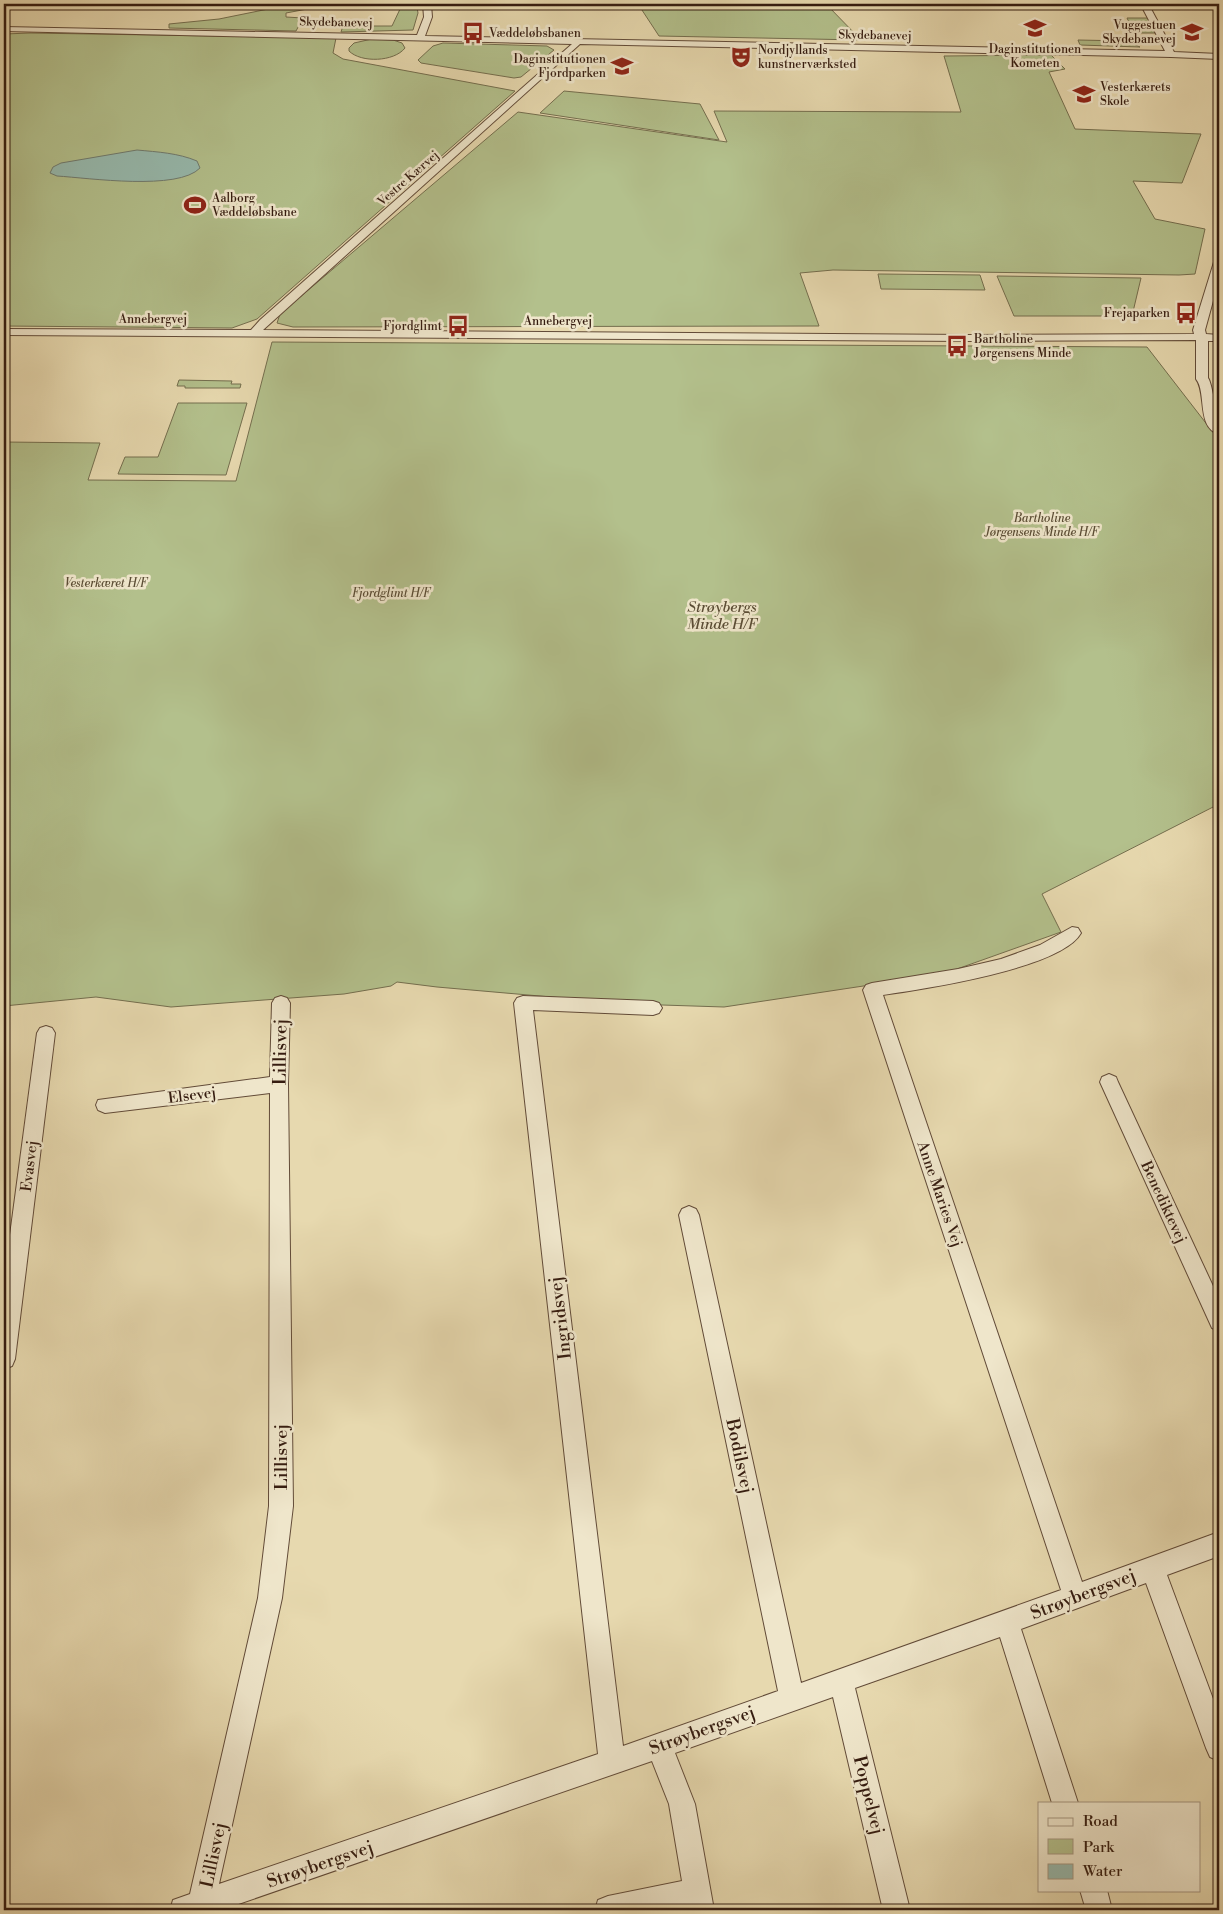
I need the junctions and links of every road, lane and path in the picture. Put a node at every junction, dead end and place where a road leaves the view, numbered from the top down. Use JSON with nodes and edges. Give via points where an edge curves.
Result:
{"nodes":[{"id":1,"x":427,"y":4,"type":"edge"},
{"id":2,"x":1146,"y":7,"type":"dead end"},
{"id":3,"x":4,"y":29,"type":"edge"},
{"id":4,"x":420,"y":36,"type":"junction"},
{"id":5,"x":579,"y":40,"type":"junction"},
{"id":6,"x":1170,"y":52,"type":"junction"},
{"id":7,"x":1219,"y":52,"type":"edge"},
{"id":8,"x":1219,"y":57,"type":"edge"},
{"id":9,"x":1219,"y":262,"type":"edge"},
{"id":10,"x":4,"y":332,"type":"edge"},
{"id":11,"x":254,"y":334,"type":"junction"},
{"id":12,"x":1219,"y":338,"type":"edge"},
{"id":13,"x":1201,"y":339,"type":"junction"},
{"id":14,"x":1219,"y":343,"type":"edge"},
{"id":15,"x":1206,"y":382,"type":"junction"},
{"id":16,"x":1219,"y":384,"type":"edge"},
{"id":17,"x":1219,"y":430,"type":"edge"},
{"id":18,"x":1072,"y":933,"type":"dead end"},
{"id":19,"x":282,"y":1003,"type":"dead end"},
{"id":20,"x":653,"y":1008,"type":"dead end"},
{"id":21,"x":46,"y":1033,"type":"dead end"},
{"id":22,"x":1109,"y":1082,"type":"dead end"},
{"id":23,"x":279,"y":1084,"type":"junction"},
{"id":24,"x":105,"y":1105,"type":"dead end"},
{"id":25,"x":689,"y":1215,"type":"dead end"},
{"id":26,"x":1219,"y":1321,"type":"edge"},
{"id":27,"x":4,"y":1359,"type":"edge"},
{"id":28,"x":1219,"y":1544,"type":"edge"},
{"id":29,"x":1152,"y":1568,"type":"junction"},
{"id":30,"x":1075,"y":1598,"type":"junction"},
{"id":31,"x":1007,"y":1622,"type":"junction"},
{"id":32,"x":841,"y":1680,"type":"junction"},
{"id":33,"x":792,"y":1697,"type":"junction"},
{"id":34,"x":659,"y":1746,"type":"junction"},
{"id":35,"x":1219,"y":1748,"type":"edge"},
{"id":36,"x":612,"y":1762,"type":"junction"},
{"id":37,"x":1065,"y":1802,"type":"edge"},
{"id":38,"x":1094,"y":1892,"type":"edge"},
{"id":39,"x":699,"y":1901,"type":"edge"},
{"id":40,"x":195,"y":1908,"type":"edge"},
{"id":41,"x":608,"y":1910,"type":"edge"},
{"id":42,"x":897,"y":1910,"type":"edge"},
{"id":43,"x":1099,"y":1910,"type":"edge"}],
"edges":[{"from":1,"to":4,"type":"street","via":[[428,17]]},
{"from":2,"to":6,"type":"street"},
{"from":3,"to":4,"type":"street","name":"Skydebanevej"},
{"from":4,"to":5,"type":"street","name":"Skydebanevej"},
{"from":5,"to":6,"type":"street","name":"Skydebanevej"},
{"from":5,"to":11,"type":"street","name":"Vestre Kærvej"},
{"from":6,"to":7,"type":"street","name":"Skydebanevej"},
{"from":6,"to":8,"type":"street","name":"Skydebanevej"},
{"from":9,"to":13,"type":"street","via":[[1199,330]]},
{"from":10,"to":11,"type":"street","name":"Annebergvej"},
{"from":11,"to":13,"type":"street","name":"Annebergvej"},
{"from":12,"to":13,"type":"street","name":"Annebergvej"},
{"from":13,"to":14,"type":"street","name":"Annebergvej"},
{"from":13,"to":15,"type":"street","via":[[1202,379]]},
{"from":15,"to":16,"type":"street"},
{"from":15,"to":17,"type":"street","via":[[1211,420]]},
{"from":18,"to":30,"type":"street","name":"Anne Maries Vej","via":[[1043,951],[1009,963],[872,990]]},
{"from":19,"to":23,"type":"street","name":"Lillisvej"},
{"from":20,"to":36,"type":"street","name":"Ingridsvej","via":[[523,1003]]},
{"from":21,"to":27,"type":"street","name":"Evasvej"},
{"from":22,"to":26,"type":"street","name":"Benediktevej"},
{"from":23,"to":24,"type":"street","name":"Elsevej"},
{"from":23,"to":40,"type":"street","name":"Lillisvej","via":[[281,1506],[270,1598]]},
{"from":25,"to":33,"type":"street","name":"Bodilsvej"},
{"from":28,"to":29,"type":"street","name":"Strøybergsvej"},
{"from":29,"to":30,"type":"street","name":"Strøybergsvej"},
{"from":29,"to":35,"type":"street"},
{"from":30,"to":31,"type":"street","name":"Strøybergsvej"},
{"from":31,"to":32,"type":"street","name":"Strøybergsvej"},
{"from":31,"to":37,"type":"street"},
{"from":32,"to":33,"type":"street","name":"Strøybergsvej"},
{"from":32,"to":42,"type":"street","name":"Poppelvej"},
{"from":33,"to":34,"type":"street","name":"Strøybergsvej"},
{"from":34,"to":36,"type":"street","name":"Strøybergsvej"},
{"from":34,"to":39,"type":"street","via":[[682,1804]]},
{"from":36,"to":40,"type":"street","name":"Strøybergsvej"},
{"from":38,"to":43,"type":"street"},
{"from":39,"to":41,"type":"street"}]}
